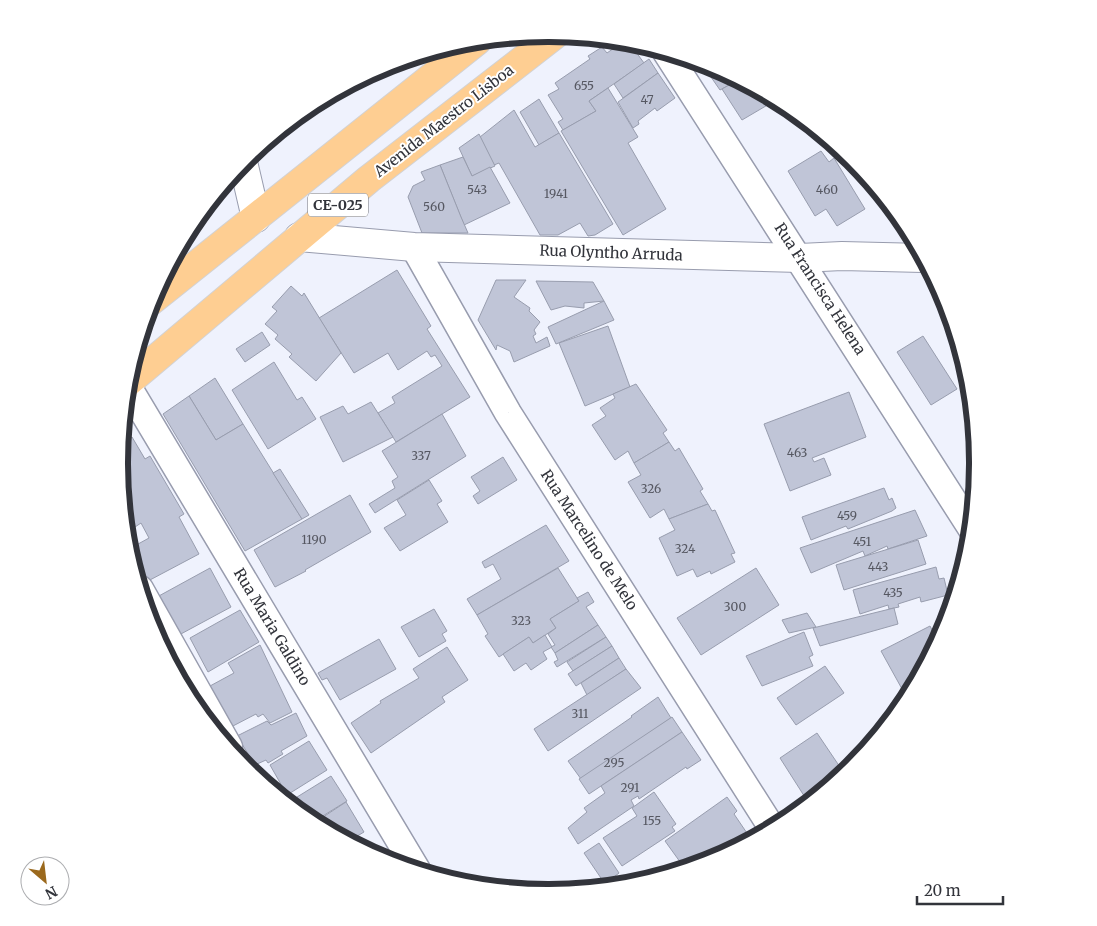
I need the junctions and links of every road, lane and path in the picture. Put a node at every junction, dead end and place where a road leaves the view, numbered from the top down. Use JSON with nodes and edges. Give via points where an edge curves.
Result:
{"nodes":[{"id":1,"x":545,"y":42,"type":"edge"},
{"id":2,"x":464,"y":51,"type":"edge"},
{"id":3,"x":672,"y":61,"type":"edge"},
{"id":4,"x":245,"y":172,"type":"edge"},
{"id":5,"x":256,"y":218,"type":"junction"},
{"id":6,"x":300,"y":237,"type":"junction"},
{"id":7,"x":414,"y":247,"type":"junction"},
{"id":8,"x":800,"y":258,"type":"junction"},
{"id":9,"x":916,"y":258,"type":"edge"},
{"id":10,"x":165,"y":290,"type":"edge"},
{"id":11,"x":137,"y":375,"type":"edge"},
{"id":12,"x":134,"y":395,"type":"edge"},
{"id":13,"x":965,"y":518,"type":"edge"},
{"id":14,"x":161,"y":625,"type":"edge"},
{"id":15,"x":209,"y":711,"type":"edge"},
{"id":16,"x":768,"y":822,"type":"edge"},
{"id":17,"x":411,"y":860,"type":"edge"}],
"edges":[{"from":1,"to":6,"type":"highway","name":"Avenida Maestro Lisboa","number":"CE-025"},
{"from":2,"to":5,"type":"highway","number":"CE-025"},
{"from":3,"to":8,"type":"street","name":"Rua Francisca Helena"},
{"from":4,"to":5,"type":"street"},
{"from":5,"to":10,"type":"highway","number":"CE-025"},
{"from":6,"to":7,"type":"street","name":"Rua Olyntho Arruda"},
{"from":6,"to":11,"type":"highway","name":"Avenida Maestro Lisboa","number":"CE-025"},
{"from":7,"to":8,"type":"street","name":"Rua Olyntho Arruda"},
{"from":7,"to":16,"type":"street","name":"Rua Marcelino de Melo","via":[[508,413]]},
{"from":8,"to":9,"type":"street","name":"Rua Olyntho Arruda"},
{"from":8,"to":13,"type":"street","name":"Rua Francisca Helena"},
{"from":12,"to":17,"type":"street","name":"Rua Maria Galdino"},
{"from":14,"to":15,"type":"street"}]}
